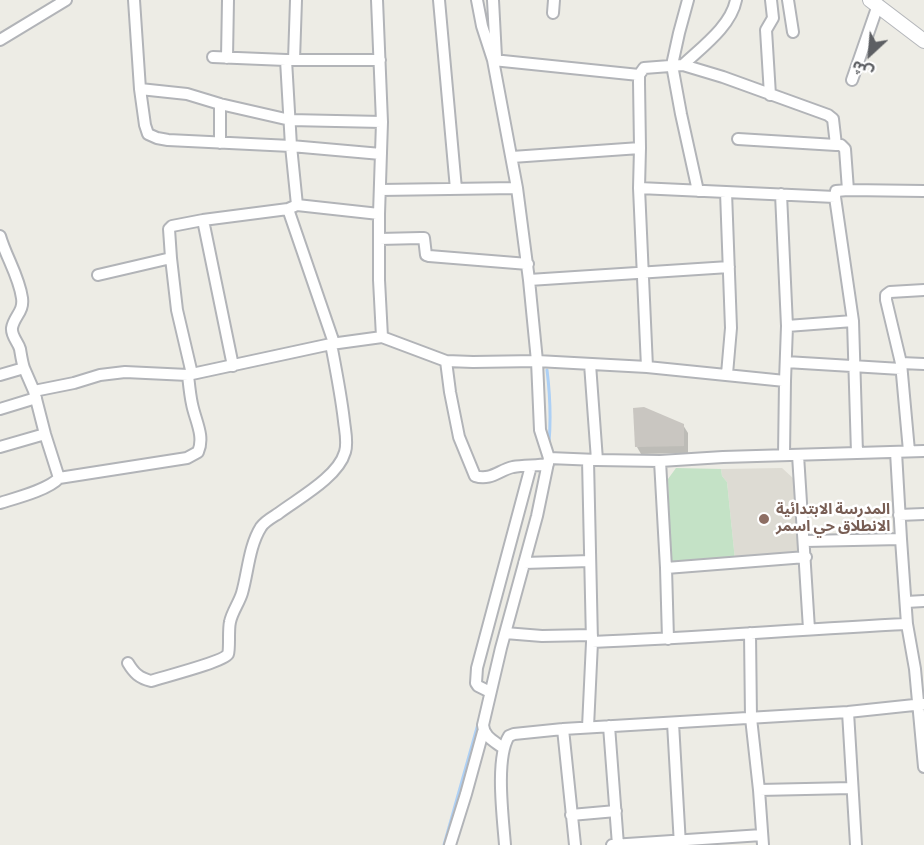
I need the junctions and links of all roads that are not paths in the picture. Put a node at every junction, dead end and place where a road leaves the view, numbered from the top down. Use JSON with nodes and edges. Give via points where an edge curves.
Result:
{"nodes":[{"id":1,"x":66,"y":0,"type":"edge"},
{"id":2,"x":134,"y":0,"type":"edge"},
{"id":3,"x":228,"y":0,"type":"edge"},
{"id":4,"x":296,"y":0,"type":"edge"},
{"id":5,"x":377,"y":0,"type":"edge"},
{"id":6,"x":439,"y":0,"type":"edge"},
{"id":7,"x":477,"y":0,"type":"edge"},
{"id":8,"x":493,"y":0,"type":"edge"},
{"id":9,"x":554,"y":0,"type":"edge"},
{"id":10,"x":688,"y":0,"type":"edge"},
{"id":11,"x":736,"y":0,"type":"edge"},
{"id":12,"x":771,"y":0,"type":"edge"},
{"id":13,"x":788,"y":0,"type":"edge"},
{"id":14,"x":874,"y":3,"type":"edge"},
{"id":15,"x":553,"y":13,"type":"dead end"},
{"id":16,"x":793,"y":32,"type":"dead end"},
{"id":17,"x":0,"y":40,"type":"edge"},
{"id":18,"x":924,"y":40,"type":"edge"},
{"id":19,"x":213,"y":57,"type":"dead end"},
{"id":20,"x":227,"y":58,"type":"junction"},
{"id":21,"x":290,"y":60,"type":"junction"},
{"id":22,"x":380,"y":60,"type":"junction"},
{"id":23,"x":494,"y":60,"type":"junction"},
{"id":24,"x":678,"y":65,"type":"junction"},
{"id":25,"x":639,"y":75,"type":"junction"},
{"id":26,"x":852,"y":80,"type":"dead end"},
{"id":27,"x":140,"y":89,"type":"junction"},
{"id":28,"x":770,"y":95,"type":"junction"},
{"id":29,"x":220,"y":104,"type":"junction"},
{"id":30,"x":290,"y":120,"type":"junction"},
{"id":31,"x":382,"y":122,"type":"junction"},
{"id":32,"x":738,"y":139,"type":"dead end"},
{"id":33,"x":220,"y":142,"type":"junction"},
{"id":34,"x":836,"y":145,"type":"junction"},
{"id":35,"x":291,"y":146,"type":"junction"},
{"id":36,"x":640,"y":148,"type":"junction"},
{"id":37,"x":381,"y":154,"type":"junction"},
{"id":38,"x":512,"y":157,"type":"junction"},
{"id":39,"x":517,"y":188,"type":"junction"},
{"id":40,"x":639,"y":188,"type":"junction"},
{"id":41,"x":456,"y":189,"type":"junction"},
{"id":42,"x":380,"y":190,"type":"junction"},
{"id":43,"x":848,"y":190,"type":"junction"},
{"id":44,"x":698,"y":191,"type":"junction"},
{"id":45,"x":924,"y":191,"type":"edge"},
{"id":46,"x":726,"y":192,"type":"junction"},
{"id":47,"x":781,"y":194,"type":"junction"},
{"id":48,"x":835,"y":197,"type":"junction"},
{"id":49,"x":293,"y":207,"type":"junction"},
{"id":50,"x":379,"y":214,"type":"junction"},
{"id":51,"x":203,"y":220,"type":"junction"},
{"id":52,"x":0,"y":236,"type":"edge"},
{"id":53,"x":380,"y":239,"type":"junction"},
{"id":54,"x":171,"y":258,"type":"junction"},
{"id":55,"x":528,"y":264,"type":"junction"},
{"id":56,"x":729,"y":267,"type":"junction"},
{"id":57,"x":642,"y":273,"type":"junction"},
{"id":58,"x":98,"y":275,"type":"dead end"},
{"id":59,"x":530,"y":280,"type":"junction"},
{"id":60,"x":924,"y":290,"type":"edge"},
{"id":61,"x":853,"y":321,"type":"junction"},
{"id":62,"x":787,"y":326,"type":"junction"},
{"id":63,"x":6,"y":332,"type":"edge"},
{"id":64,"x":382,"y":337,"type":"junction"},
{"id":65,"x":332,"y":344,"type":"junction"},
{"id":66,"x":446,"y":361,"type":"junction"},
{"id":67,"x":537,"y":361,"type":"junction"},
{"id":68,"x":786,"y":362,"type":"junction"},
{"id":69,"x":590,"y":364,"type":"junction"},
{"id":70,"x":924,"y":364,"type":"edge"},
{"id":71,"x":233,"y":366,"type":"junction"},
{"id":72,"x":901,"y":366,"type":"junction"},
{"id":73,"x":648,"y":367,"type":"junction"},
{"id":74,"x":855,"y":367,"type":"junction"},
{"id":75,"x":24,"y":368,"type":"junction"},
{"id":76,"x":190,"y":374,"type":"junction"},
{"id":77,"x":0,"y":375,"type":"edge"},
{"id":78,"x":727,"y":375,"type":"junction"},
{"id":79,"x":784,"y":381,"type":"junction"},
{"id":80,"x":35,"y":395,"type":"junction"},
{"id":81,"x":0,"y":409,"type":"edge"},
{"id":82,"x":45,"y":434,"type":"junction"},
{"id":83,"x":0,"y":447,"type":"edge"},
{"id":84,"x":909,"y":451,"type":"junction"},
{"id":85,"x":924,"y":451,"type":"edge"},
{"id":86,"x":896,"y":452,"type":"junction"},
{"id":87,"x":858,"y":453,"type":"junction"},
{"id":88,"x":784,"y":455,"type":"junction"},
{"id":89,"x":798,"y":455,"type":"junction"},
{"id":90,"x":593,"y":460,"type":"junction"},
{"id":91,"x":549,"y":461,"type":"junction"},
{"id":92,"x":660,"y":461,"type":"junction"},
{"id":93,"x":531,"y":466,"type":"junction"},
{"id":94,"x":59,"y":478,"type":"junction"},
{"id":95,"x":0,"y":503,"type":"edge"},
{"id":96,"x":924,"y":514,"type":"edge"},
{"id":97,"x":899,"y":515,"type":"junction"},
{"id":98,"x":900,"y":539,"type":"junction"},
{"id":99,"x":805,"y":541,"type":"junction"},
{"id":100,"x":806,"y":557,"type":"junction"},
{"id":101,"x":590,"y":561,"type":"junction"},
{"id":102,"x":524,"y":563,"type":"junction"},
{"id":103,"x":666,"y":568,"type":"junction"},
{"id":104,"x":924,"y":601,"type":"edge"},
{"id":105,"x":906,"y":602,"type":"junction"},
{"id":106,"x":908,"y":624,"type":"junction"},
{"id":107,"x":809,"y":629,"type":"junction"},
{"id":108,"x":505,"y":633,"type":"junction"},
{"id":109,"x":750,"y":633,"type":"junction"},
{"id":110,"x":592,"y":638,"type":"junction"},
{"id":111,"x":668,"y":639,"type":"junction"},
{"id":112,"x":128,"y":663,"type":"dead end"},
{"id":113,"x":490,"y":692,"type":"junction"},
{"id":114,"x":921,"y":704,"type":"edge"},
{"id":115,"x":848,"y":712,"type":"junction"},
{"id":116,"x":751,"y":718,"type":"junction"},
{"id":117,"x":673,"y":723,"type":"junction"},
{"id":118,"x":609,"y":726,"type":"junction"},
{"id":119,"x":588,"y":728,"type":"junction"},
{"id":120,"x":563,"y":729,"type":"junction"},
{"id":121,"x":483,"y":732,"type":"junction"},
{"id":122,"x":503,"y":748,"type":"junction"},
{"id":123,"x":924,"y":767,"type":"edge"},
{"id":124,"x":852,"y":788,"type":"junction"},
{"id":125,"x":759,"y":790,"type":"junction"},
{"id":126,"x":616,"y":811,"type":"junction"},
{"id":127,"x":571,"y":815,"type":"junction"},
{"id":128,"x":762,"y":840,"type":"edge"},
{"id":129,"x":680,"y":842,"type":"edge"},
{"id":130,"x":450,"y":845,"type":"edge"},
{"id":131,"x":505,"y":845,"type":"edge"},
{"id":132,"x":575,"y":845,"type":"edge"},
{"id":133,"x":612,"y":845,"type":"edge"},
{"id":134,"x":618,"y":845,"type":"edge"},
{"id":135,"x":856,"y":845,"type":"edge"}],
"edges":[{"from":1,"to":17,"type":"street"},
{"from":2,"to":27,"type":"street"},
{"from":3,"to":20,"type":"street"},
{"from":4,"to":21,"type":"street"},
{"from":5,"to":22,"type":"street"},
{"from":6,"to":41,"type":"street"},
{"from":7,"to":23,"type":"street"},
{"from":8,"to":23,"type":"street"},
{"from":9,"to":15,"type":"street"},
{"from":10,"to":24,"type":"street","via":[[679,33]]},
{"from":11,"to":24,"type":"street","via":[[726,23]]},
{"from":12,"to":28,"type":"street","via":[[773,18],[766,30]]},
{"from":13,"to":16,"type":"street"},
{"from":14,"to":18,"type":"street"},
{"from":14,"to":26,"type":"street"},
{"from":19,"to":20,"type":"street"},
{"from":20,"to":21,"type":"street"},
{"from":21,"to":22,"type":"street"},
{"from":21,"to":30,"type":"street"},
{"from":22,"to":31,"type":"street"},
{"from":23,"to":25,"type":"street"},
{"from":23,"to":38,"type":"street"},
{"from":24,"to":25,"type":"street","via":[[644,68]]},
{"from":24,"to":28,"type":"street"},
{"from":24,"to":44,"type":"street","via":[[681,114]]},
{"from":25,"to":36,"type":"street"},
{"from":27,"to":29,"type":"street","via":[[187,94]]},
{"from":27,"to":33,"type":"street","via":[[148,134],[168,140]]},
{"from":28,"to":34,"type":"street","via":[[828,115],[833,119]]},
{"from":29,"to":30,"type":"street"},
{"from":29,"to":33,"type":"street"},
{"from":30,"to":31,"type":"street"},
{"from":30,"to":35,"type":"street"},
{"from":31,"to":37,"type":"street"},
{"from":32,"to":34,"type":"street"},
{"from":33,"to":35,"type":"street"},
{"from":34,"to":43,"type":"street","via":[[845,149]]},
{"from":35,"to":37,"type":"street"},
{"from":35,"to":49,"type":"street"},
{"from":36,"to":38,"type":"street"},
{"from":36,"to":40,"type":"street"},
{"from":37,"to":42,"type":"street"},
{"from":38,"to":39,"type":"street"},
{"from":39,"to":41,"type":"street"},
{"from":39,"to":55,"type":"street"},
{"from":40,"to":44,"type":"street"},
{"from":40,"to":57,"type":"street"},
{"from":41,"to":42,"type":"street"},
{"from":42,"to":50,"type":"street"},
{"from":43,"to":45,"type":"street"},
{"from":43,"to":48,"type":"street","via":[[836,191]]},
{"from":44,"to":46,"type":"street"},
{"from":46,"to":47,"type":"street"},
{"from":46,"to":56,"type":"street"},
{"from":47,"to":48,"type":"street"},
{"from":47,"to":62,"type":"street"},
{"from":48,"to":61,"type":"street"},
{"from":49,"to":50,"type":"street"},
{"from":49,"to":51,"type":"street"},
{"from":49,"to":65,"type":"street"},
{"from":50,"to":53,"type":"street"},
{"from":51,"to":54,"type":"street","via":[[169,229]]},
{"from":51,"to":71,"type":"street"},
{"from":52,"to":63,"type":"street","via":[[23,300],[21,311]]},
{"from":53,"to":55,"type":"street","via":[[424,238],[429,256]]},
{"from":53,"to":64,"type":"street"},
{"from":54,"to":58,"type":"street"},
{"from":54,"to":76,"type":"street"},
{"from":55,"to":59,"type":"street"},
{"from":56,"to":57,"type":"street"},
{"from":56,"to":78,"type":"street","via":[[731,328]]},
{"from":57,"to":59,"type":"street"},
{"from":57,"to":73,"type":"street"},
{"from":59,"to":67,"type":"street"},
{"from":60,"to":72,"type":"street","via":[[886,295]]},
{"from":61,"to":62,"type":"street"},
{"from":61,"to":74,"type":"street"},
{"from":62,"to":68,"type":"street"},
{"from":63,"to":75,"type":"street","via":[[19,346]]},
{"from":64,"to":65,"type":"street"},
{"from":64,"to":66,"type":"street"},
{"from":65,"to":71,"type":"street"},
{"from":65,"to":112,"type":"street","via":[[342,399],[345,454],[316,486],[262,526],[230,622],[227,656],[151,681],[134,673]]},
{"from":66,"to":67,"type":"street"},
{"from":66,"to":93,"type":"street","via":[[459,437],[475,476],[487,477],[509,468]]},
{"from":67,"to":69,"type":"street"},
{"from":67,"to":91,"type":"street","via":[[540,430]]},
{"from":68,"to":74,"type":"street"},
{"from":68,"to":79,"type":"street"},
{"from":69,"to":73,"type":"street"},
{"from":69,"to":90,"type":"street"},
{"from":70,"to":72,"type":"street"},
{"from":71,"to":76,"type":"street"},
{"from":72,"to":74,"type":"street"},
{"from":72,"to":84,"type":"street"},
{"from":73,"to":78,"type":"street"},
{"from":74,"to":87,"type":"street"},
{"from":75,"to":77,"type":"street"},
{"from":75,"to":80,"type":"street"},
{"from":76,"to":80,"type":"street","via":[[100,375]]},
{"from":76,"to":94,"type":"street","via":[[200,436],[198,452],[187,458]]},
{"from":78,"to":79,"type":"street"},
{"from":79,"to":88,"type":"street"},
{"from":80,"to":81,"type":"street"},
{"from":80,"to":82,"type":"street"},
{"from":82,"to":83,"type":"street"},
{"from":82,"to":94,"type":"street"},
{"from":84,"to":85,"type":"street"},
{"from":84,"to":86,"type":"street"},
{"from":86,"to":87,"type":"street"},
{"from":86,"to":97,"type":"street"},
{"from":87,"to":89,"type":"street"},
{"from":88,"to":89,"type":"street"},
{"from":88,"to":92,"type":"street"},
{"from":89,"to":99,"type":"street"},
{"from":90,"to":91,"type":"street"},
{"from":90,"to":92,"type":"street"},
{"from":90,"to":101,"type":"street"},
{"from":91,"to":93,"type":"street"},
{"from":91,"to":102,"type":"street"},
{"from":92,"to":103,"type":"street"},
{"from":93,"to":113,"type":"street","via":[[477,668],[476,683]]},
{"from":94,"to":95,"type":"street","via":[[47,487]]},
{"from":96,"to":97,"type":"street"},
{"from":97,"to":98,"type":"street"},
{"from":98,"to":99,"type":"street"},
{"from":98,"to":105,"type":"street"},
{"from":99,"to":100,"type":"street"},
{"from":100,"to":103,"type":"street"},
{"from":100,"to":107,"type":"street"},
{"from":101,"to":102,"type":"street"},
{"from":101,"to":110,"type":"street"},
{"from":102,"to":108,"type":"street"},
{"from":103,"to":111,"type":"street"},
{"from":104,"to":105,"type":"street"},
{"from":105,"to":106,"type":"street"},
{"from":106,"to":107,"type":"street"},
{"from":106,"to":114,"type":"street"},
{"from":107,"to":109,"type":"street"},
{"from":108,"to":110,"type":"street"},
{"from":108,"to":113,"type":"street"},
{"from":109,"to":111,"type":"street"},
{"from":109,"to":116,"type":"street"},
{"from":110,"to":111,"type":"street"},
{"from":110,"to":119,"type":"street"},
{"from":113,"to":121,"type":"street"},
{"from":114,"to":115,"type":"street"},
{"from":114,"to":123,"type":"street"},
{"from":115,"to":116,"type":"street"},
{"from":115,"to":124,"type":"street"},
{"from":116,"to":117,"type":"street"},
{"from":116,"to":125,"type":"street"},
{"from":117,"to":118,"type":"street"},
{"from":117,"to":129,"type":"street"},
{"from":118,"to":119,"type":"street"},
{"from":118,"to":126,"type":"street"},
{"from":119,"to":120,"type":"street"},
{"from":120,"to":122,"type":"street","via":[[514,734],[508,736]]},
{"from":120,"to":127,"type":"street"},
{"from":121,"to":122,"type":"street"},
{"from":121,"to":130,"type":"street"},
{"from":122,"to":131,"type":"street"},
{"from":124,"to":125,"type":"street"},
{"from":124,"to":135,"type":"street"},
{"from":125,"to":128,"type":"street"},
{"from":126,"to":127,"type":"street"},
{"from":126,"to":134,"type":"street"},
{"from":127,"to":132,"type":"street"},
{"from":128,"to":129,"type":"street"},
{"from":129,"to":134,"type":"street"},
{"from":133,"to":134,"type":"street"}]}
